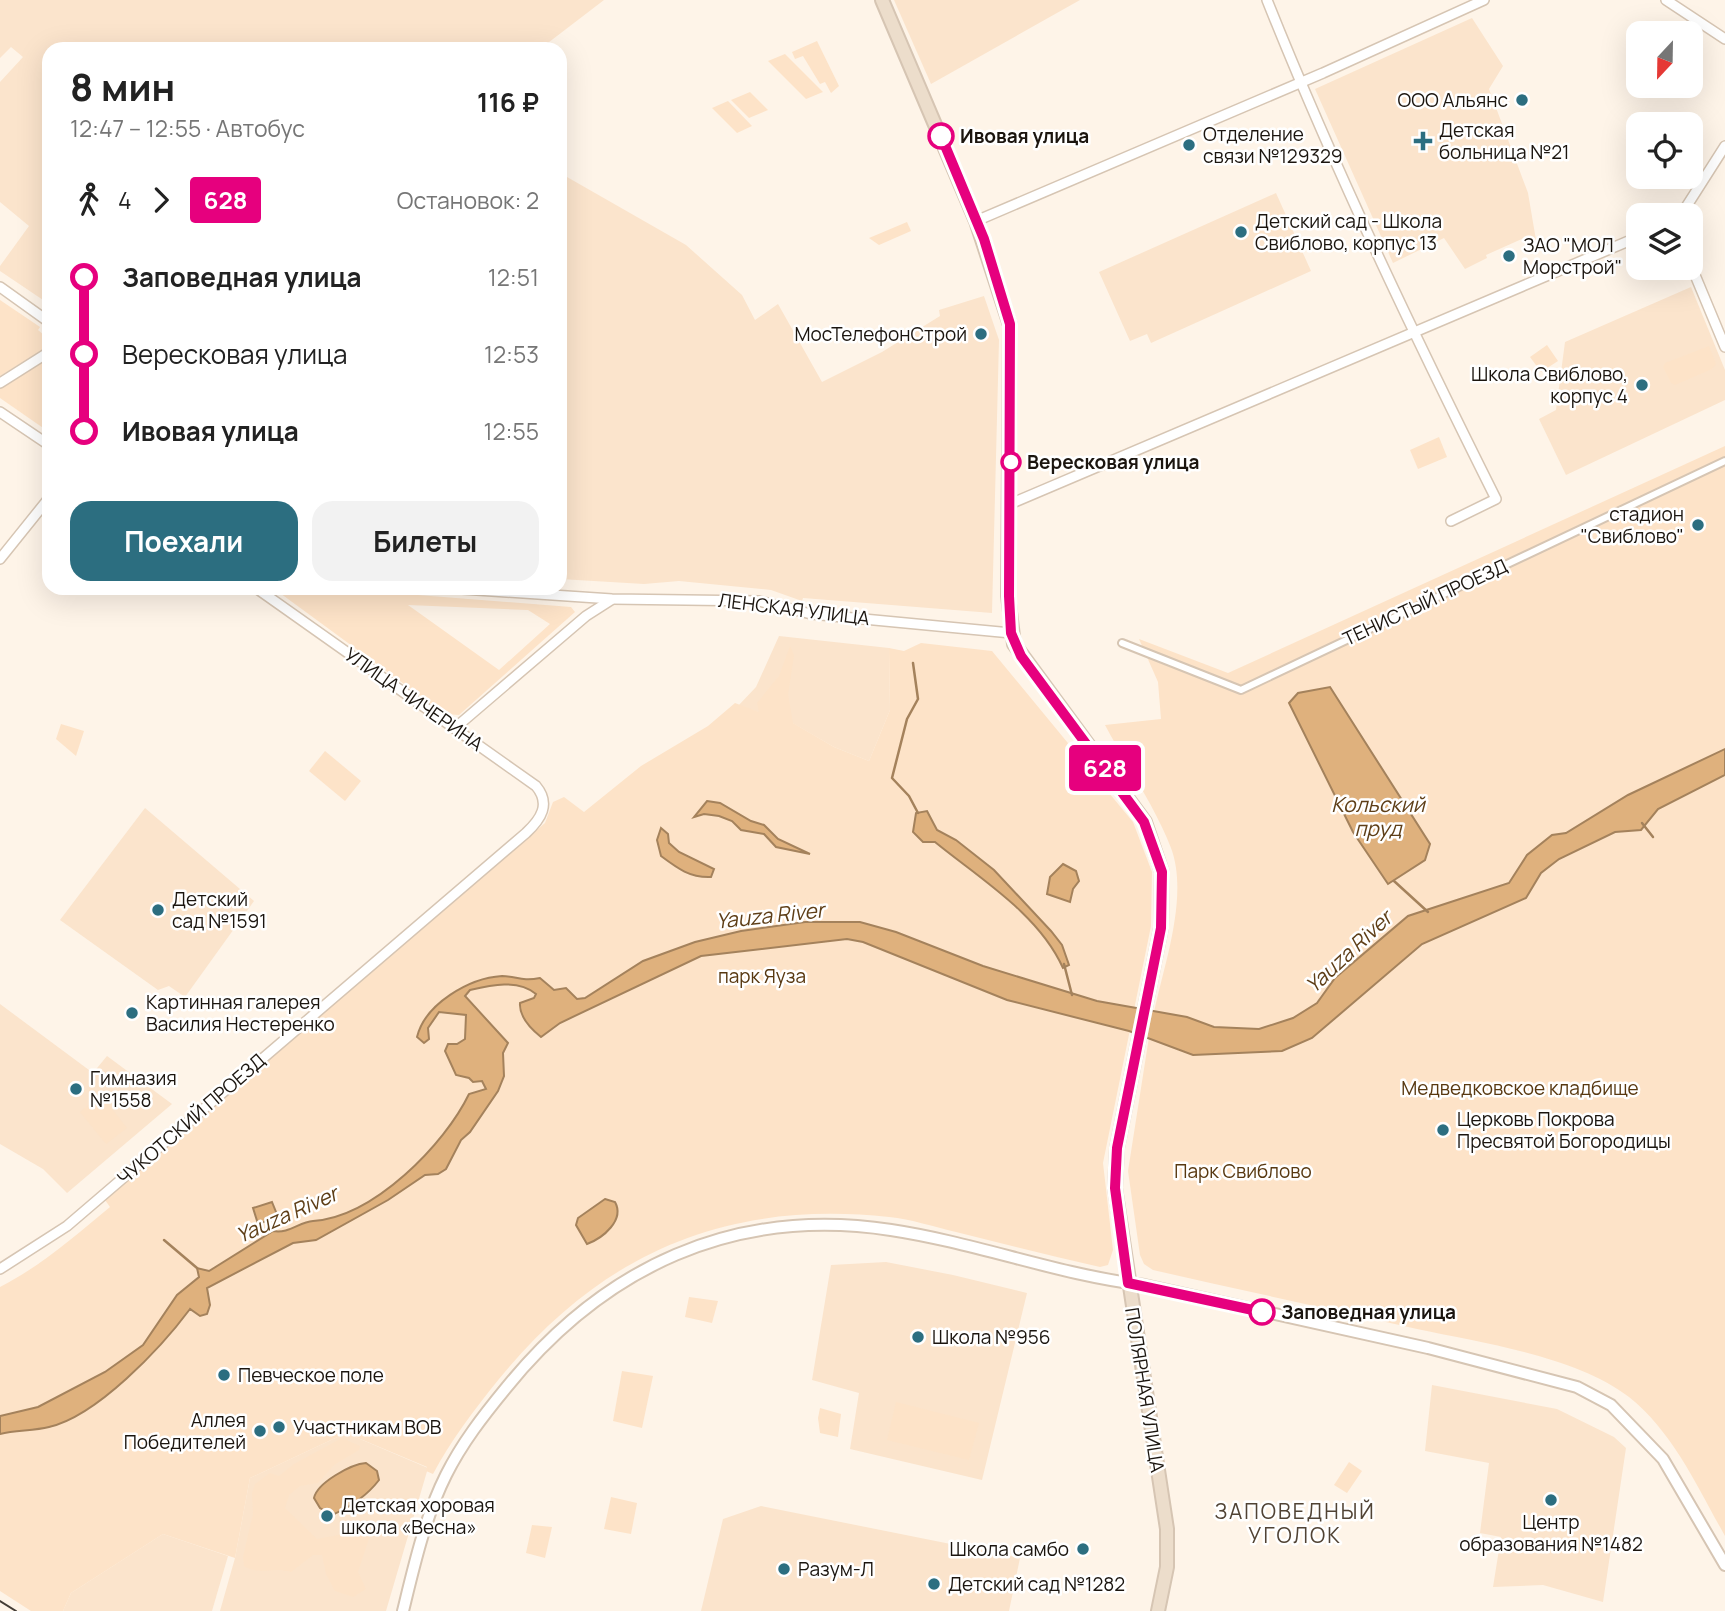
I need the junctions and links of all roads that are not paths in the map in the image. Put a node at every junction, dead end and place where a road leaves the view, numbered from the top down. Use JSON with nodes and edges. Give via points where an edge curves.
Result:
{"nodes":[{"id":1,"x":882,"y":0,"type":"edge"},
{"id":2,"x":1267,"y":0,"type":"edge"},
{"id":3,"x":1484,"y":0,"type":"edge"},
{"id":4,"x":1667,"y":0,"type":"edge"},
{"id":5,"x":1725,"y":39,"type":"edge"},
{"id":6,"x":1300,"y":83,"type":"junction"},
{"id":7,"x":1725,"y":146,"type":"edge"},
{"id":8,"x":1689,"y":203,"type":"edge"},
{"id":9,"x":976,"y":221,"type":"junction"},
{"id":10,"x":1626,"y":242,"type":"edge"},
{"id":11,"x":1697,"y":280,"type":"edge"},
{"id":12,"x":0,"y":287,"type":"edge"},
{"id":13,"x":42,"y":317,"type":"edge"},
{"id":14,"x":1414,"y":334,"type":"junction"},
{"id":15,"x":1725,"y":347,"type":"edge"},
{"id":16,"x":42,"y":356,"type":"edge"},
{"id":17,"x":0,"y":383,"type":"edge"},
{"id":18,"x":0,"y":412,"type":"edge"},
{"id":19,"x":42,"y":440,"type":"edge"},
{"id":20,"x":1725,"y":461,"type":"edge"},
{"id":21,"x":1010,"y":504,"type":"junction"},
{"id":22,"x":42,"y":507,"type":"edge"},
{"id":23,"x":1451,"y":521,"type":"dead end"},
{"id":24,"x":0,"y":559,"type":"edge"},
{"id":25,"x":266,"y":595,"type":"edge"},
{"id":26,"x":552,"y":595,"type":"edge"},
{"id":27,"x":612,"y":599,"type":"junction"},
{"id":28,"x":1011,"y":633,"type":"junction"},
{"id":29,"x":1122,"y":643,"type":"dead end"},
{"id":30,"x":455,"y":728,"type":"junction"},
{"id":31,"x":535,"y":824,"type":"joint"},
{"id":32,"x":0,"y":1269,"type":"edge"},
{"id":33,"x":1128,"y":1283,"type":"junction"},
{"id":34,"x":1725,"y":1565,"type":"edge"},
{"id":35,"x":403,"y":1611,"type":"edge"},
{"id":36,"x":1158,"y":1611,"type":"edge"}],
"edges":[{"from":1,"to":9,"type":"main road"},
{"from":2,"to":6,"type":"street"},
{"from":3,"to":6,"type":"street"},
{"from":4,"to":5,"type":"street"},
{"from":6,"to":9,"type":"street"},
{"from":6,"to":14,"type":"street"},
{"from":7,"to":8,"type":"street"},
{"from":9,"to":21,"type":"main road","via":[[1010,324]]},
{"from":10,"to":14,"type":"street"},
{"from":11,"to":15,"type":"street"},
{"from":12,"to":13,"type":"street"},
{"from":14,"to":21,"type":"street"},
{"from":14,"to":23,"type":"street","via":[[1496,499]]},
{"from":16,"to":17,"type":"street"},
{"from":18,"to":19,"type":"street"},
{"from":20,"to":29,"type":"street","name":"ТЕНИСТЫЙ ПРОЕЗД","via":[[1241,690]]},
{"from":21,"to":28,"type":"main road"},
{"from":22,"to":24,"type":"street"},
{"from":25,"to":30,"type":"street","name":"УЛИЦА ЧИЧЕРИНА"},
{"from":26,"to":27,"type":"street","name":"ЛЕНСКАЯ УЛИЦА"},
{"from":27,"to":28,"type":"street","name":"ЛЕНСКАЯ УЛИЦА","via":[[759,601],[811,614]]},
{"from":27,"to":30,"type":"street"},
{"from":28,"to":33,"type":"main road","name":"ПОЛЯРНАЯ УЛИЦА","via":[[1021,656],[1144,822],[1162,872],[1163,901],[1116,1168]]},
{"from":30,"to":31,"type":"street","name":"УЛИЦА ЧИЧЕРИНА","via":[[541,792],[544,809]]},
{"from":31,"to":32,"type":"street","name":"ЧУКОТСКИЙ ПРОЕЗД","via":[[67,1226]]},
{"from":33,"to":34,"type":"street","via":[[1419,1346],[1577,1387],[1611,1405],[1663,1459]]},
{"from":33,"to":35,"type":"street","via":[[902,1232],[837,1226],[750,1230],[660,1259],[597,1298],[546,1341],[471,1432],[441,1486]]},
{"from":33,"to":36,"type":"main road","name":"ПОЛЯРНАЯ УЛИЦА","via":[[1167,1529],[1167,1567]]}]}
